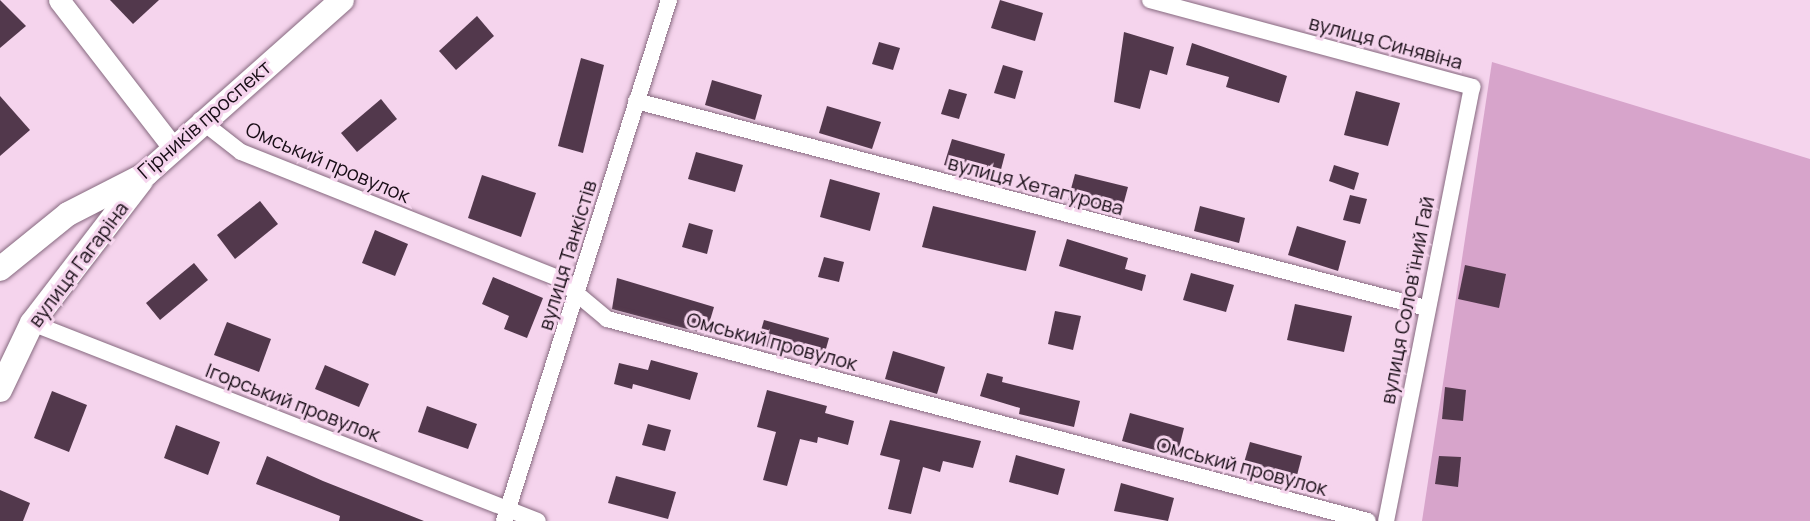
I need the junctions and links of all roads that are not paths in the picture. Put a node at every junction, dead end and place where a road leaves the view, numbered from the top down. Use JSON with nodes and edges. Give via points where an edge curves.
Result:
{"nodes":[{"id":1,"x":59,"y":0,"type":"edge"},
{"id":2,"x":342,"y":0,"type":"edge"},
{"id":3,"x":669,"y":0,"type":"edge"},
{"id":4,"x":1150,"y":0,"type":"edge"},
{"id":5,"x":1472,"y":87,"type":"joint"},
{"id":6,"x":636,"y":101,"type":"junction"},
{"id":7,"x":200,"y":120,"type":"junction"},
{"id":8,"x":172,"y":146,"type":"junction"},
{"id":9,"x":146,"y":174,"type":"junction"},
{"id":10,"x":0,"y":269,"type":"edge"},
{"id":11,"x":577,"y":295,"type":"junction"},
{"id":12,"x":1426,"y":309,"type":"junction"},
{"id":13,"x":32,"y":323,"type":"junction"},
{"id":14,"x":0,"y":390,"type":"edge"},
{"id":15,"x":507,"y":515,"type":"edge"},
{"id":16,"x":538,"y":521,"type":"edge"},
{"id":17,"x":1368,"y":521,"type":"edge"},
{"id":18,"x":1386,"y":521,"type":"edge"}],
"edges":[{"from":1,"to":8,"type":"street"},
{"from":2,"to":7,"type":"main road","name":"Гірників проспект"},
{"from":3,"to":6,"type":"street","name":"вулиця Танкістів"},
{"from":4,"to":5,"type":"street","name":"вулиця Синявіна"},
{"from":5,"to":12,"type":"street","name":"вулиця Солов'їний Гай"},
{"from":6,"to":11,"type":"street","name":"вулиця Танкістів"},
{"from":6,"to":12,"type":"street","name":"вулиця Хетагурова"},
{"from":7,"to":8,"type":"main road","name":"Гірників проспект"},
{"from":7,"to":11,"type":"street","name":"Омський провулок","via":[[241,152],[558,278]]},
{"from":8,"to":9,"type":"main road","name":"Гірників проспект"},
{"from":9,"to":10,"type":"main road","name":"Гірників проспект","via":[[68,214]]},
{"from":9,"to":13,"type":"main road","name":"вулиця Гагаріна"},
{"from":11,"to":15,"type":"street","name":"вулиця Танкістів"},
{"from":11,"to":17,"type":"street","name":"Омський провулок","via":[[607,320]]},
{"from":12,"to":18,"type":"street","name":"вулиця Солов'їний Гай"},
{"from":13,"to":14,"type":"main road","name":"вулиця Гагаріна"},
{"from":13,"to":15,"type":"street","name":"Ігорський провулок"},
{"from":15,"to":16,"type":"street","name":"Ігорський провулок"}]}
